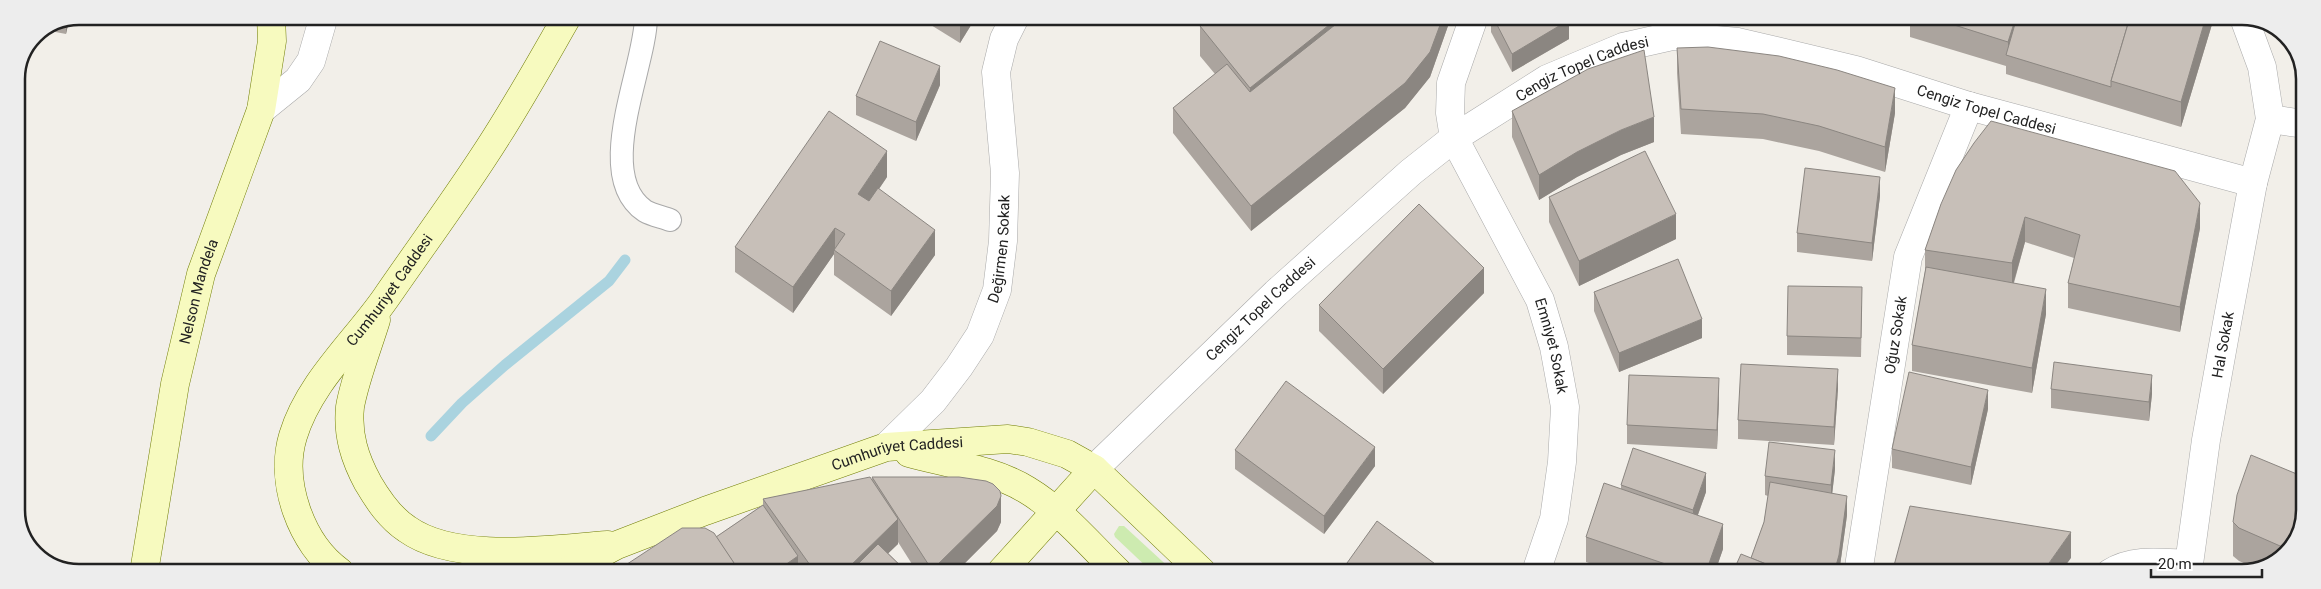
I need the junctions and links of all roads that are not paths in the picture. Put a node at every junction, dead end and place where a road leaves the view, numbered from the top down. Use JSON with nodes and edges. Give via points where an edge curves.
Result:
{"nodes":[{"id":1,"x":271,"y":25,"type":"edge"},
{"id":2,"x":321,"y":25,"type":"edge"},
{"id":3,"x":562,"y":25,"type":"edge"},
{"id":4,"x":646,"y":25,"type":"edge"},
{"id":5,"x":1011,"y":25,"type":"edge"},
{"id":6,"x":1471,"y":25,"type":"edge"},
{"id":7,"x":2247,"y":25,"type":"edge"},
{"id":8,"x":1969,"y":106,"type":"junction"},
{"id":9,"x":261,"y":110,"type":"junction"},
{"id":10,"x":2270,"y":119,"type":"junction"},
{"id":11,"x":2296,"y":123,"type":"edge"},
{"id":12,"x":1454,"y":138,"type":"junction"},
{"id":13,"x":2253,"y":183,"type":"junction"},
{"id":14,"x":670,"y":220,"type":"dead end"},
{"id":15,"x":379,"y":306,"type":"junction"},
{"id":16,"x":886,"y":447,"type":"junction"},
{"id":17,"x":1094,"y":470,"type":"junction"},
{"id":18,"x":1057,"y":512,"type":"junction"},
{"id":19,"x":617,"y":545,"type":"junction"},
{"id":20,"x":145,"y":564,"type":"edge"},
{"id":21,"x":333,"y":564,"type":"edge"},
{"id":22,"x":581,"y":564,"type":"edge"},
{"id":23,"x":593,"y":564,"type":"edge"},
{"id":24,"x":1008,"y":564,"type":"edge"},
{"id":25,"x":1110,"y":564,"type":"edge"},
{"id":26,"x":1194,"y":564,"type":"edge"},
{"id":27,"x":1539,"y":564,"type":"edge"},
{"id":28,"x":1859,"y":564,"type":"edge"},
{"id":29,"x":2132,"y":564,"type":"edge"},
{"id":30,"x":2155,"y":564,"type":"edge"},
{"id":31,"x":2190,"y":564,"type":"edge"}],
"edges":[{"from":1,"to":9,"type":"main road","name":"Nelson Mandela","via":[[272,41]]},
{"from":2,"to":9,"type":"street","via":[[311,61],[298,80]]},
{"from":3,"to":15,"type":"main road","name":"Cumhuriyet Caddesi","via":[[484,157]]},
{"from":4,"to":14,"type":"lane","via":[[629,96],[622,170],[630,196],[645,211]]},
{"from":5,"to":16,"type":"street","name":"Değirmen Sokak","via":[[996,72],[1005,173],[1003,241],[997,290],[980,335],[959,367],[933,401]]},
{"from":6,"to":12,"type":"street","name":"Emniyet Sokak","via":[[1451,83],[1450,113]]},
{"from":7,"to":10,"type":"street","via":[[2262,67]]},
{"from":8,"to":12,"type":"street","name":"Cengiz Topel Caddesi","via":[[1856,70],[1747,44],[1672,36],[1622,47],[1547,79]]},
{"from":8,"to":13,"type":"street","name":"Cengiz Topel Caddesi"},
{"from":8,"to":28,"type":"street","name":"Oğuz Sokak","via":[[1908,257]]},
{"from":9,"to":20,"type":"main road","name":"Nelson Mandela","via":[[201,274],[175,384]]},
{"from":10,"to":11,"type":"street"},
{"from":10,"to":13,"type":"street","name":"Hal Sokak"},
{"from":12,"to":17,"type":"street","name":"Cengiz Topel Caddesi","via":[[1411,172],[1276,294]]},
{"from":12,"to":27,"type":"street","name":"Emniyet Sokak","via":[[1540,300],[1554,346],[1565,406],[1562,462],[1554,519]]},
{"from":13,"to":31,"type":"street","name":"Hal Sokak","via":[[2206,440]]},
{"from":15,"to":19,"type":"main road","via":[[350,407],[350,439],[360,470],[379,502],[407,530],[433,541],[470,550],[509,552]]},
{"from":15,"to":21,"type":"main road","name":"Cumhuriyet Caddesi","via":[[324,377],[305,408],[293,437],[291,494],[300,519],[315,545]]},
{"from":16,"to":17,"type":"main road","name":"Cumhuriyet Caddesi","via":[[1008,440],[1028,442],[1067,454]]},
{"from":16,"to":18,"type":"main road","via":[[996,476],[1026,489]]},
{"from":16,"to":19,"type":"main road","name":"Cumhuriyet Caddesi"},
{"from":17,"to":18,"type":"main road"},
{"from":17,"to":26,"type":"main road","name":"Cumhuriyet Caddesi"},
{"from":18,"to":24,"type":"main road"},
{"from":18,"to":25,"type":"main road"},
{"from":19,"to":22,"type":"main road","name":"Cumhuriyet Caddesi"},
{"from":19,"to":23,"type":"main road"},
{"from":29,"to":30,"type":"street"}]}
